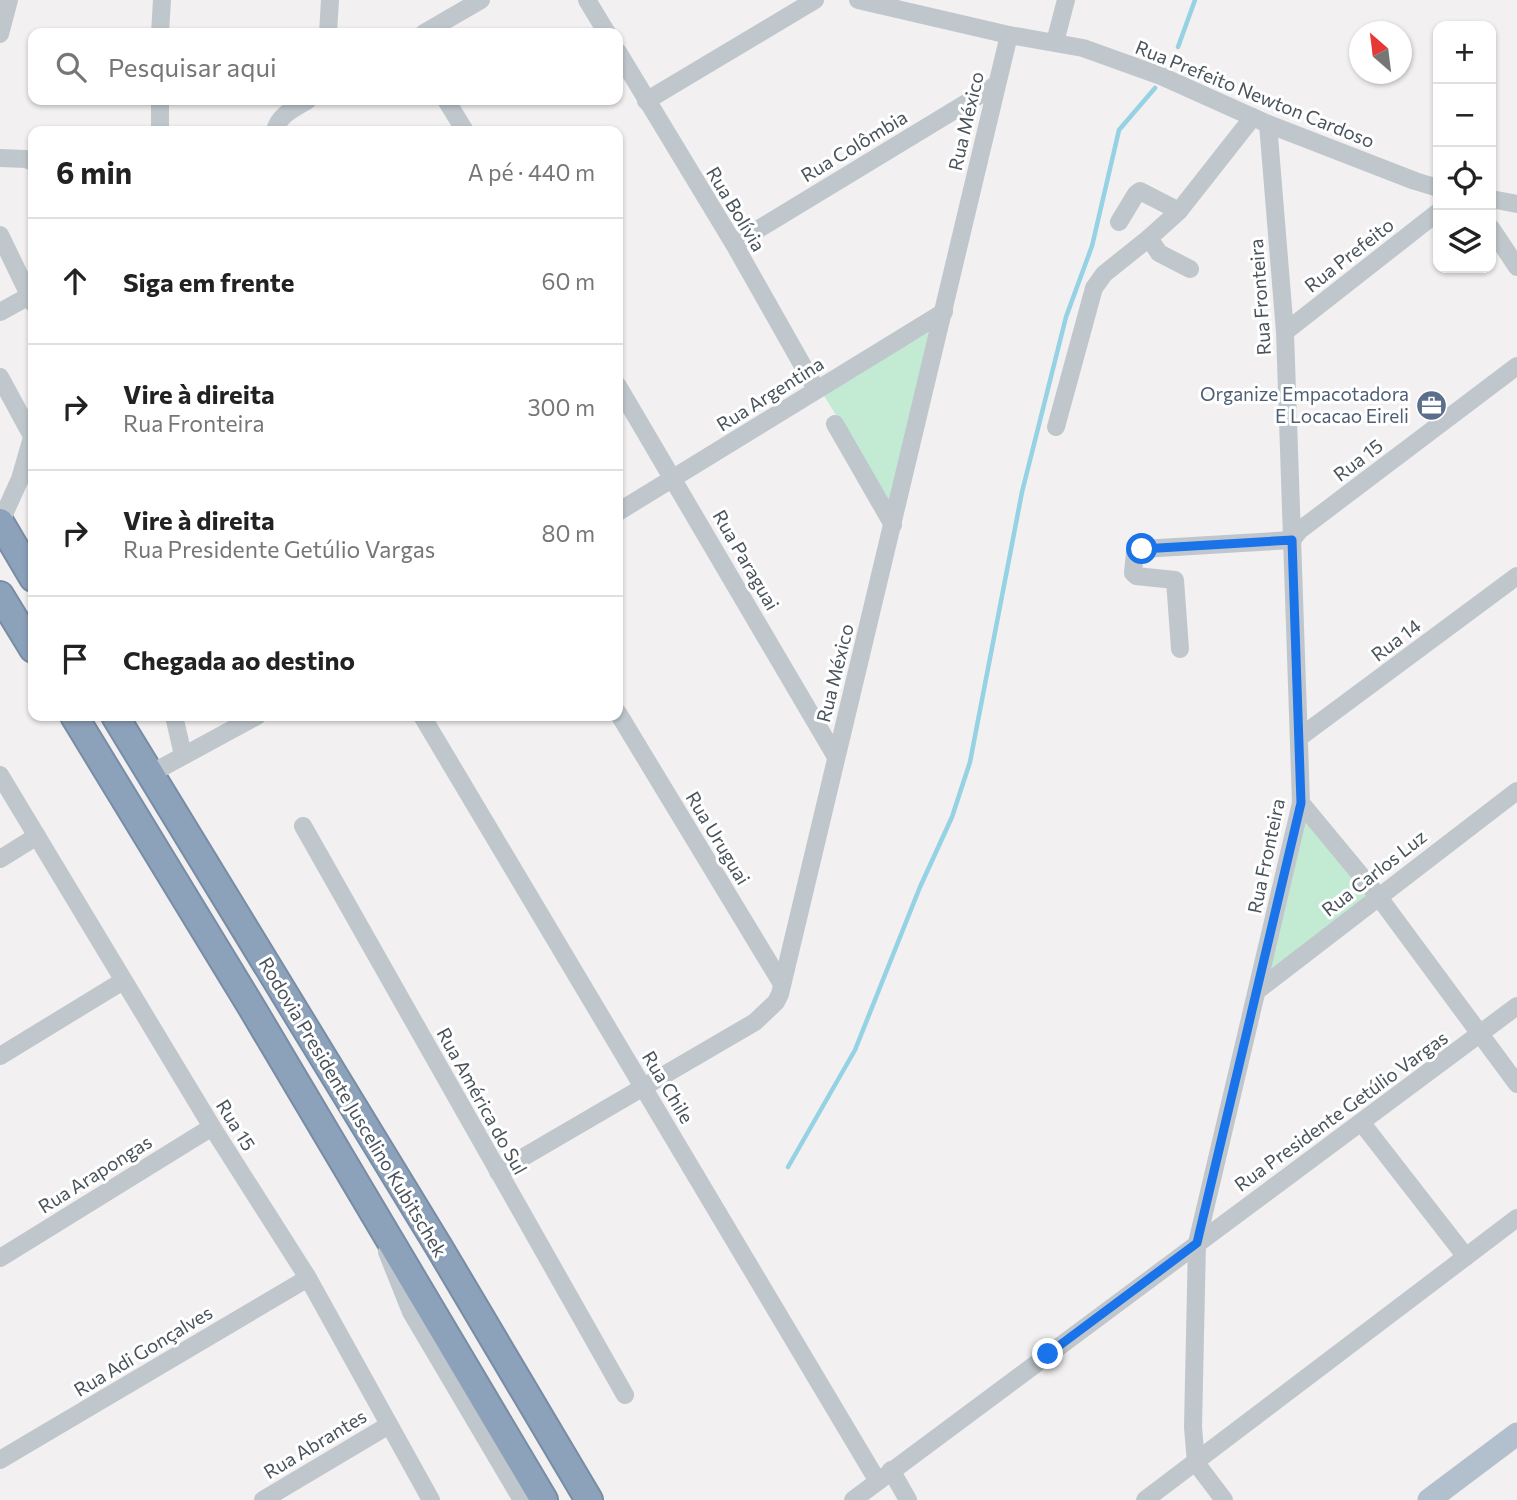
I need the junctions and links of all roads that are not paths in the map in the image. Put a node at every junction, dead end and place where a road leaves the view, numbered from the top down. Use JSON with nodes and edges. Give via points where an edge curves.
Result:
{"nodes":[{"id":1,"x":9,"y":0,"type":"edge"},
{"id":2,"x":162,"y":0,"type":"edge"},
{"id":3,"x":330,"y":0,"type":"edge"},
{"id":4,"x":481,"y":0,"type":"edge"},
{"id":5,"x":587,"y":0,"type":"edge"},
{"id":6,"x":815,"y":0,"type":"edge"},
{"id":7,"x":858,"y":0,"type":"edge"},
{"id":8,"x":1066,"y":0,"type":"edge"},
{"id":9,"x":160,"y":28,"type":"edge"},
{"id":10,"x":328,"y":28,"type":"edge"},
{"id":11,"x":433,"y":28,"type":"edge"},
{"id":12,"x":604,"y":28,"type":"edge"},
{"id":13,"x":0,"y":34,"type":"edge"},
{"id":14,"x":1009,"y":35,"type":"junction"},
{"id":15,"x":1055,"y":42,"type":"junction"},
{"id":16,"x":623,"y":61,"type":"edge"},
{"id":17,"x":996,"y":85,"type":"junction"},
{"id":18,"x":646,"y":101,"type":"junction"},
{"id":19,"x":160,"y":105,"type":"edge"},
{"id":20,"x":300,"y":105,"type":"edge"},
{"id":21,"x":449,"y":105,"type":"edge"},
{"id":22,"x":1260,"y":121,"type":"junction"},
{"id":23,"x":160,"y":126,"type":"edge"},
{"id":24,"x":276,"y":126,"type":"edge"},
{"id":25,"x":462,"y":126,"type":"edge"},
{"id":26,"x":0,"y":158,"type":"edge"},
{"id":27,"x":28,"y":160,"type":"edge"},
{"id":28,"x":1433,"y":186,"type":"edge"},
{"id":29,"x":1496,"y":200,"type":"edge"},
{"id":30,"x":1517,"y":204,"type":"edge"},
{"id":31,"x":1179,"y":211,"type":"junction"},
{"id":32,"x":1433,"y":216,"type":"edge"},
{"id":33,"x":1119,"y":222,"type":"dead end"},
{"id":34,"x":0,"y":235,"type":"edge"},
{"id":35,"x":1496,"y":236,"type":"edge"},
{"id":36,"x":1149,"y":238,"type":"junction"},
{"id":37,"x":734,"y":244,"type":"junction"},
{"id":38,"x":1517,"y":267,"type":"edge"},
{"id":39,"x":1190,"y":269,"type":"dead end"},
{"id":40,"x":28,"y":294,"type":"edge"},
{"id":41,"x":28,"y":301,"type":"edge"},
{"id":42,"x":0,"y":312,"type":"edge"},
{"id":43,"x":944,"y":312,"type":"junction"},
{"id":44,"x":1285,"y":332,"type":"junction"},
{"id":45,"x":1517,"y":366,"type":"edge"},
{"id":46,"x":0,"y":377,"type":"edge"},
{"id":47,"x":816,"y":389,"type":"junction"},
{"id":48,"x":623,"y":394,"type":"edge"},
{"id":49,"x":835,"y":424,"type":"dead end"},
{"id":50,"x":28,"y":427,"type":"edge"},
{"id":51,"x":1056,"y":427,"type":"dead end"},
{"id":52,"x":28,"y":453,"type":"edge"},
{"id":53,"x":674,"y":479,"type":"junction"},
{"id":54,"x":623,"y":509,"type":"edge"},
{"id":55,"x":0,"y":522,"type":"edge"},
{"id":56,"x":893,"y":525,"type":"junction"},
{"id":57,"x":1292,"y":540,"type":"junction"},
{"id":58,"x":28,"y":570,"type":"edge"},
{"id":59,"x":1517,"y":576,"type":"edge"},
{"id":60,"x":0,"y":595,"type":"edge"},
{"id":61,"x":28,"y":641,"type":"edge"},
{"id":62,"x":1180,"y":649,"type":"dead end"},
{"id":63,"x":77,"y":721,"type":"edge"},
{"id":64,"x":118,"y":721,"type":"edge"},
{"id":65,"x":175,"y":721,"type":"edge"},
{"id":66,"x":248,"y":721,"type":"edge"},
{"id":67,"x":425,"y":721,"type":"edge"},
{"id":68,"x":623,"y":721,"type":"edge"},
{"id":69,"x":1300,"y":737,"type":"junction"},
{"id":70,"x":183,"y":755,"type":"junction"},
{"id":71,"x":836,"y":757,"type":"junction"},
{"id":72,"x":150,"y":774,"type":"junction"},
{"id":73,"x":0,"y":775,"type":"edge"},
{"id":74,"x":1517,"y":790,"type":"edge"},
{"id":75,"x":1301,"y":803,"type":"junction"},
{"id":76,"x":303,"y":826,"type":"dead end"},
{"id":77,"x":37,"y":836,"type":"junction"},
{"id":78,"x":0,"y":859,"type":"edge"},
{"id":79,"x":1378,"y":896,"type":"junction"},
{"id":80,"x":123,"y":981,"type":"junction"},
{"id":81,"x":782,"y":984,"type":"junction"},
{"id":82,"x":1258,"y":990,"type":"junction"},
{"id":83,"x":1517,"y":1006,"type":"edge"},
{"id":84,"x":1479,"y":1035,"type":"junction"},
{"id":85,"x":0,"y":1056,"type":"edge"},
{"id":86,"x":1517,"y":1084,"type":"edge"},
{"id":87,"x":642,"y":1086,"type":"junction"},
{"id":88,"x":1361,"y":1122,"type":"junction"},
{"id":89,"x":212,"y":1127,"type":"junction"},
{"id":90,"x":498,"y":1172,"type":"junction"},
{"id":91,"x":1517,"y":1218,"type":"edge"},
{"id":92,"x":378,"y":1222,"type":"junction"},
{"id":93,"x":1197,"y":1243,"type":"junction"},
{"id":94,"x":1466,"y":1257,"type":"junction"},
{"id":95,"x":0,"y":1258,"type":"edge"},
{"id":96,"x":308,"y":1278,"type":"junction"},
{"id":97,"x":625,"y":1395,"type":"dead end"},
{"id":98,"x":389,"y":1424,"type":"junction"},
{"id":99,"x":1517,"y":1434,"type":"edge"},
{"id":100,"x":0,"y":1460,"type":"edge"},
{"id":101,"x":1196,"y":1463,"type":"junction"},
{"id":102,"x":884,"y":1475,"type":"junction"},
{"id":103,"x":262,"y":1500,"type":"edge"},
{"id":104,"x":431,"y":1500,"type":"edge"},
{"id":105,"x":522,"y":1500,"type":"edge"},
{"id":106,"x":544,"y":1500,"type":"edge"},
{"id":107,"x":589,"y":1500,"type":"edge"},
{"id":108,"x":853,"y":1500,"type":"edge"},
{"id":109,"x":908,"y":1500,"type":"edge"},
{"id":110,"x":1145,"y":1500,"type":"edge"},
{"id":111,"x":1224,"y":1500,"type":"edge"},
{"id":112,"x":1429,"y":1500,"type":"edge"}],
"edges":[{"from":1,"to":13,"type":"street"},
{"from":2,"to":9,"type":"street"},
{"from":3,"to":10,"type":"street"},
{"from":4,"to":11,"type":"street"},
{"from":5,"to":12,"type":"street"},
{"from":6,"to":18,"type":"street"},
{"from":7,"to":14,"type":"street","name":"Rua Prefeito Newton Cardoso"},
{"from":8,"to":15,"type":"street"},
{"from":14,"to":15,"type":"street","name":"Rua Prefeito Newton Cardoso"},
{"from":14,"to":17,"type":"street","name":"Rua México"},
{"from":15,"to":22,"type":"street","name":"Rua Prefeito Newton Cardoso","via":[[1161,76]]},
{"from":16,"to":18,"type":"street","name":"Rua Bolívia"},
{"from":17,"to":37,"type":"street","name":"Rua Colômbia"},
{"from":17,"to":43,"type":"street","name":"Rua México"},
{"from":18,"to":37,"type":"street","name":"Rua Bolívia"},
{"from":19,"to":23,"type":"street"},
{"from":20,"to":24,"type":"street"},
{"from":21,"to":25,"type":"street"},
{"from":22,"to":28,"type":"street","name":"Rua Prefeito Newton Cardoso"},
{"from":22,"to":31,"type":"street"},
{"from":22,"to":44,"type":"street","name":"Rua Fronteira"},
{"from":26,"to":27,"type":"street"},
{"from":29,"to":30,"type":"street"},
{"from":31,"to":33,"type":"street","via":[[1140,191]]},
{"from":31,"to":36,"type":"street"},
{"from":32,"to":44,"type":"street","name":"Rua Prefeito"},
{"from":34,"to":40,"type":"street"},
{"from":35,"to":38,"type":"street"},
{"from":36,"to":39,"type":"street","via":[[1160,253]]},
{"from":36,"to":51,"type":"street","via":[[1104,274],[1094,288]]},
{"from":37,"to":47,"type":"street","name":"Rua Bolívia"},
{"from":41,"to":42,"type":"street"},
{"from":43,"to":47,"type":"street","name":"Rua Argentina"},
{"from":43,"to":56,"type":"street","name":"Rua México"},
{"from":44,"to":57,"type":"street","name":"Rua Fronteira"},
{"from":45,"to":57,"type":"street","name":"Rua 15"},
{"from":46,"to":50,"type":"street"},
{"from":47,"to":53,"type":"street","name":"Rua Argentina"},
{"from":48,"to":53,"type":"street","name":"Rua Paraguai"},
{"from":49,"to":56,"type":"street"},
{"from":52,"to":55,"type":"street"},
{"from":53,"to":54,"type":"street","name":"Rua Argentina"},
{"from":53,"to":71,"type":"street","name":"Rua Paraguai"},
{"from":55,"to":58,"type":"highway"},
{"from":56,"to":71,"type":"street","name":"Rua México"},
{"from":57,"to":62,"type":"street","via":[[1135,552],[1136,576],[1175,580]]},
{"from":57,"to":69,"type":"street","name":"Rua Fronteira"},
{"from":59,"to":69,"type":"street","name":"Rua 14"},
{"from":60,"to":61,"type":"highway"},
{"from":63,"to":92,"type":"highway","name":"Rodovia Presidente Juscelino Kubitschek"},
{"from":64,"to":72,"type":"highway","name":"Rodovia Presidente Juscelino Kubitschek"},
{"from":65,"to":70,"type":"street"},
{"from":66,"to":70,"type":"street"},
{"from":67,"to":87,"type":"street","name":"Rua Chile"},
{"from":68,"to":81,"type":"street","name":"Rua Uruguai"},
{"from":69,"to":75,"type":"street","name":"Rua Fronteira"},
{"from":70,"to":72,"type":"street"},
{"from":71,"to":81,"type":"street","name":"Rua México"},
{"from":72,"to":107,"type":"highway","name":"Rodovia Presidente Juscelino Kubitschek"},
{"from":73,"to":77,"type":"street","name":"Rua 15"},
{"from":74,"to":79,"type":"street","name":"Rua Carlos Luz"},
{"from":75,"to":79,"type":"street"},
{"from":75,"to":82,"type":"street","name":"Rua Fronteira"},
{"from":76,"to":90,"type":"street","name":"Rua América do Sul"},
{"from":77,"to":78,"type":"street"},
{"from":77,"to":80,"type":"street","name":"Rua 15"},
{"from":79,"to":82,"type":"street","name":"Rua Carlos Luz"},
{"from":79,"to":84,"type":"street"},
{"from":80,"to":85,"type":"street"},
{"from":80,"to":89,"type":"street","name":"Rua 15"},
{"from":81,"to":87,"type":"street","name":"Rua México","via":[[776,1002],[755,1021]]},
{"from":82,"to":93,"type":"street","name":"Rua Fronteira"},
{"from":83,"to":84,"type":"street","name":"Rua Presidente Getúlio Vargas"},
{"from":84,"to":86,"type":"street"},
{"from":84,"to":88,"type":"street","name":"Rua Presidente Getúlio Vargas"},
{"from":87,"to":90,"type":"street","name":"Rua México"},
{"from":87,"to":102,"type":"street","name":"Rua Chile"},
{"from":88,"to":93,"type":"street","name":"Rua Presidente Getúlio Vargas"},
{"from":88,"to":94,"type":"street"},
{"from":89,"to":95,"type":"street","name":"Rua Arapongas"},
{"from":89,"to":96,"type":"street","name":"Rua 15"},
{"from":90,"to":97,"type":"street","name":"Rua América do Sul"},
{"from":91,"to":94,"type":"street"},
{"from":92,"to":105,"type":"street","via":[[411,1312]]},
{"from":92,"to":106,"type":"highway","name":"Rodovia Presidente Juscelino Kubitschek"},
{"from":93,"to":101,"type":"street","name":"Rua Fronteira"},
{"from":93,"to":102,"type":"street","name":"Rua Presidente Getúlio Vargas"},
{"from":94,"to":101,"type":"street"},
{"from":96,"to":98,"type":"street","name":"Rua 15"},
{"from":96,"to":100,"type":"street","name":"Rua Adi Gonçalves"},
{"from":98,"to":103,"type":"street","name":"Rua Abrantes"},
{"from":98,"to":104,"type":"street","name":"Rua 15"},
{"from":99,"to":112,"type":"main road"},
{"from":101,"to":110,"type":"street"},
{"from":101,"to":111,"type":"street"},
{"from":102,"to":108,"type":"street","name":"Rua Presidente Getúlio Vargas"},
{"from":102,"to":109,"type":"street","name":"Rua Chile"}]}
